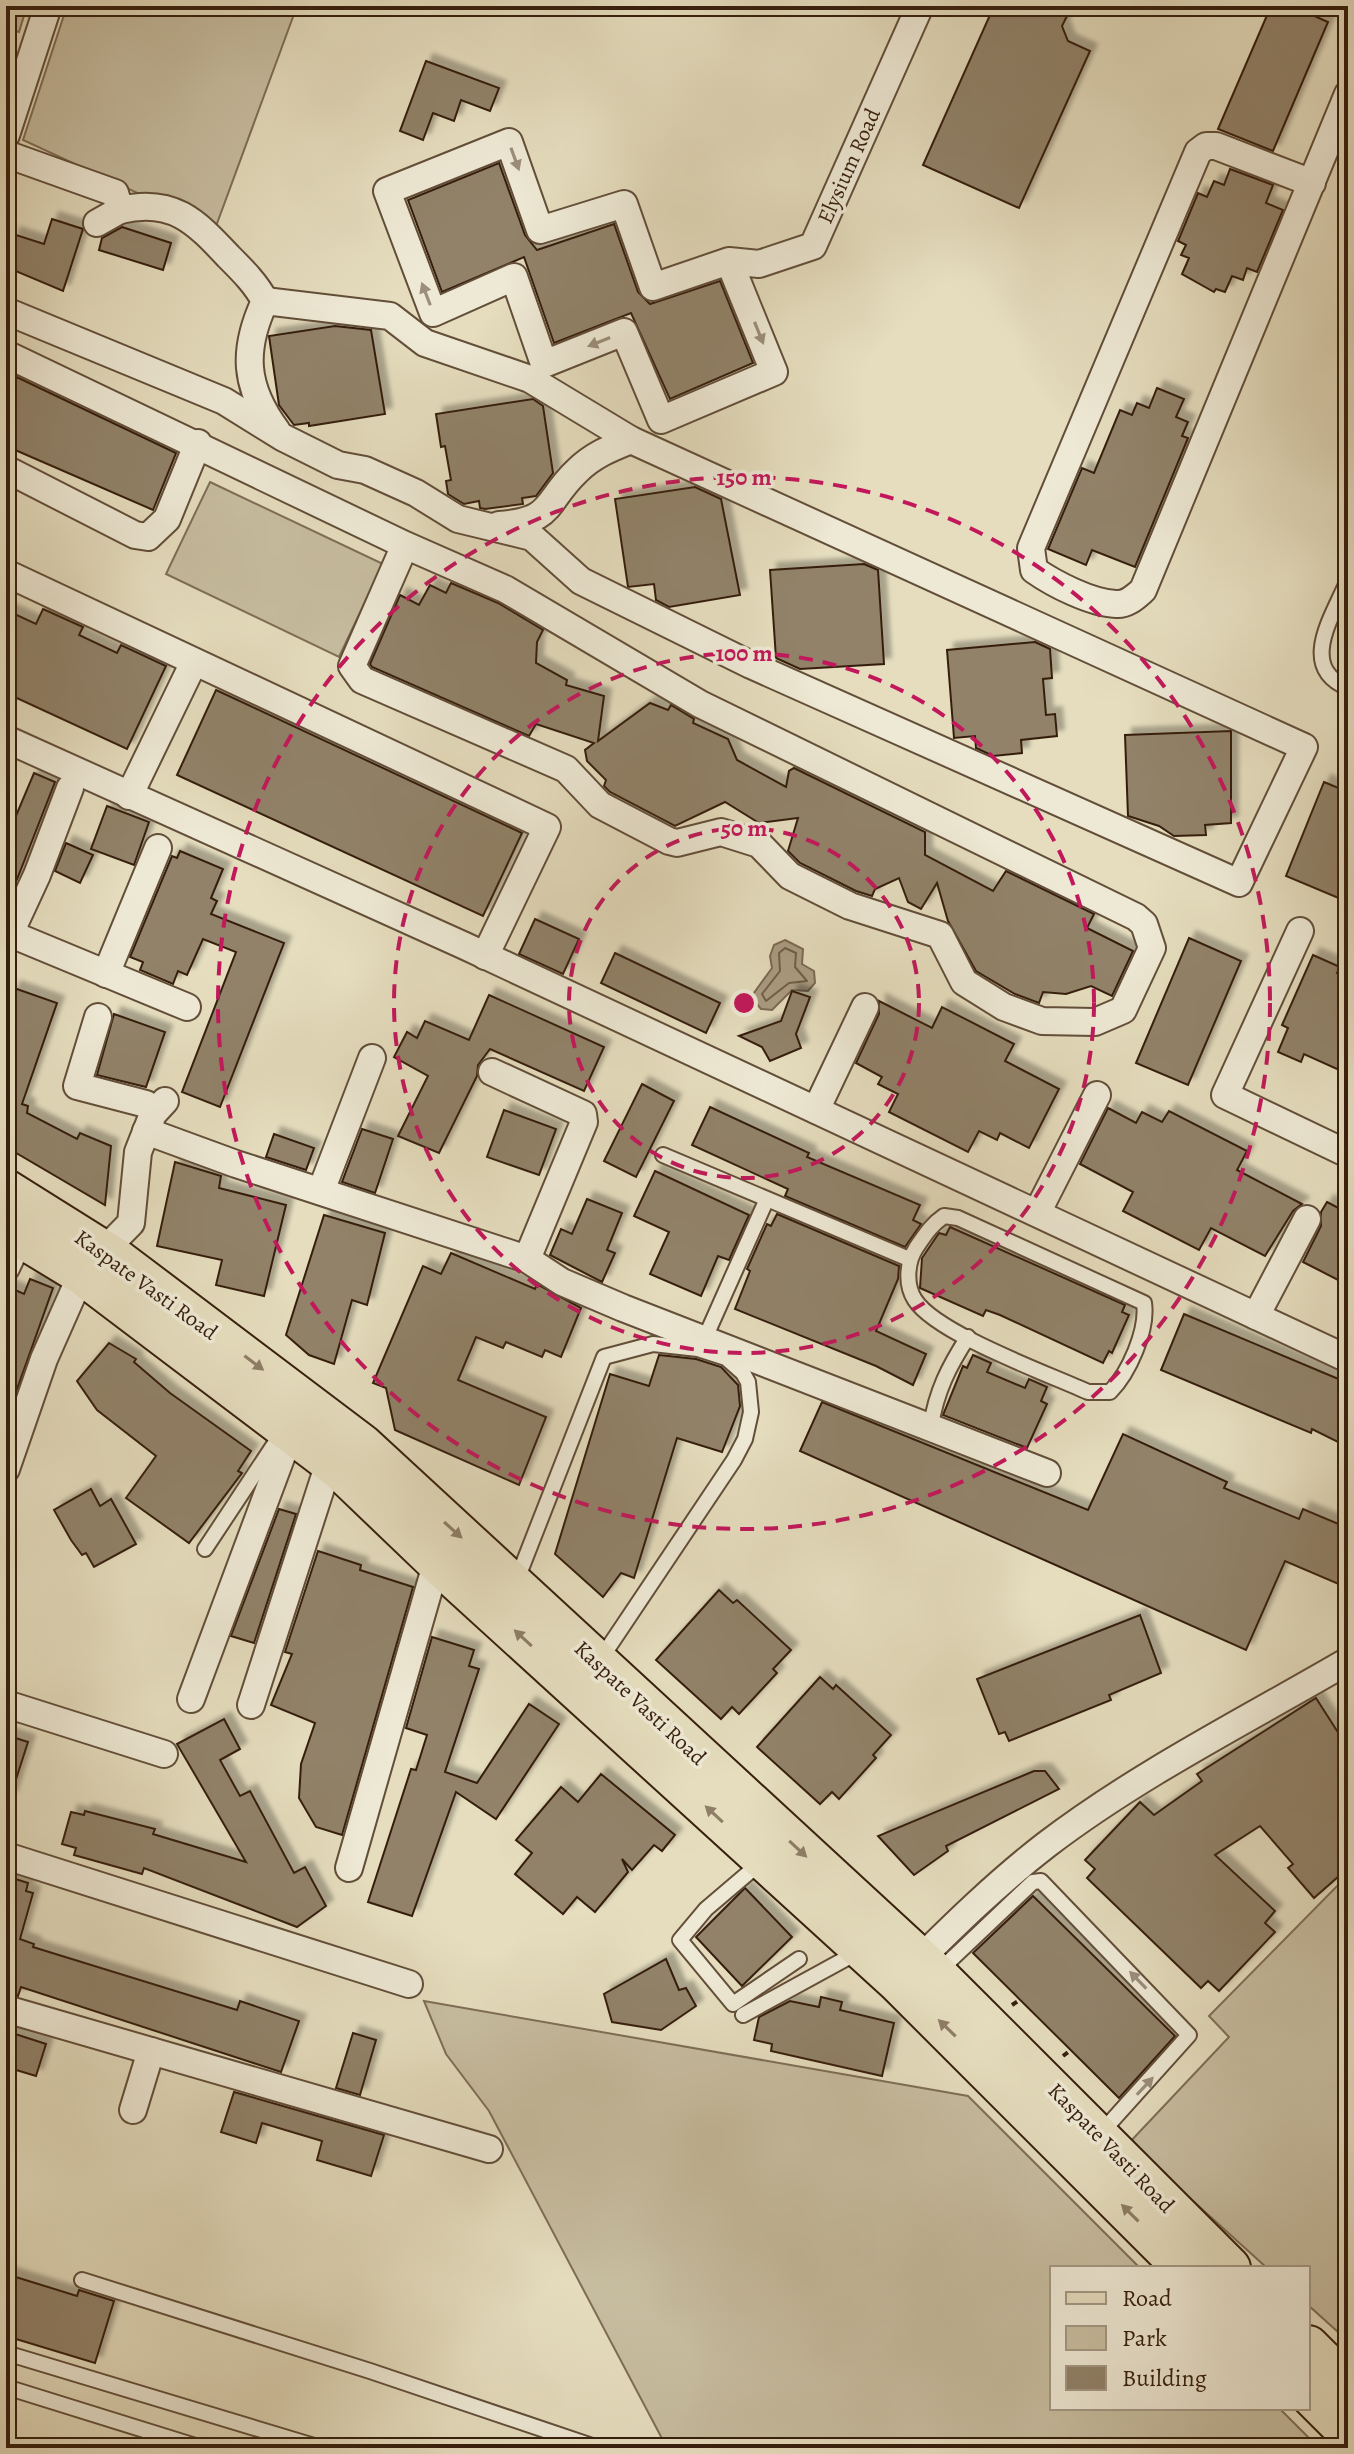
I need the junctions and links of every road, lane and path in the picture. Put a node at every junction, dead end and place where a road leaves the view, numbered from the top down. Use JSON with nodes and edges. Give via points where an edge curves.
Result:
{"nodes":[{"id":1,"x":48,"y":6,"type":"edge"},
{"id":2,"x":920,"y":6,"type":"edge"},
{"id":3,"x":1348,"y":94,"type":"edge"},
{"id":4,"x":6,"y":135,"type":"edge"},
{"id":5,"x":6,"y":154,"type":"edge"},
{"id":6,"x":1312,"y":183,"type":"junction"},
{"id":7,"x":120,"y":210,"type":"junction"},
{"id":8,"x":97,"y":223,"type":"dead end"},
{"id":9,"x":729,"y":261,"type":"junction"},
{"id":10,"x":265,"y":301,"type":"junction"},
{"id":11,"x":6,"y":311,"type":"edge"},
{"id":12,"x":6,"y":354,"type":"edge"},
{"id":13,"x":282,"y":437,"type":"junction"},
{"id":14,"x":631,"y":440,"type":"junction"},
{"id":15,"x":198,"y":443,"type":"junction"},
{"id":16,"x":6,"y":469,"type":"edge"},
{"id":17,"x":488,"y":526,"type":"junction"},
{"id":18,"x":405,"y":545,"type":"junction"},
{"id":19,"x":6,"y":573,"type":"edge"},
{"id":20,"x":1348,"y":580,"type":"edge"},
{"id":21,"x":194,"y":662,"type":"junction"},
{"id":22,"x":1348,"y":688,"type":"edge"},
{"id":23,"x":6,"y":739,"type":"edge"},
{"id":24,"x":70,"y":788,"type":"dead end"},
{"id":25,"x":129,"y":796,"type":"junction"},
{"id":26,"x":158,"y":848,"type":"dead end"},
{"id":27,"x":1300,"y":931,"type":"dead end"},
{"id":28,"x":7,"y":936,"type":"edge"},
{"id":29,"x":485,"y":956,"type":"junction"},
{"id":30,"x":106,"y":974,"type":"junction"},
{"id":31,"x":187,"y":1007,"type":"dead end"},
{"id":32,"x":865,"y":1007,"type":"dead end"},
{"id":33,"x":98,"y":1017,"type":"dead end"},
{"id":34,"x":372,"y":1058,"type":"dead end"},
{"id":35,"x":492,"y":1072,"type":"dead end"},
{"id":36,"x":1097,"y":1095,"type":"dead end"},
{"id":37,"x":816,"y":1110,"type":"junction"},
{"id":38,"x":146,"y":1131,"type":"junction"},
{"id":39,"x":1348,"y":1154,"type":"edge"},
{"id":40,"x":663,"y":1155,"type":"dead end"},
{"id":41,"x":6,"y":1191,"type":"edge"},
{"id":42,"x":321,"y":1191,"type":"junction"},
{"id":43,"x":766,"y":1201,"type":"junction"},
{"id":44,"x":1037,"y":1213,"type":"junction"},
{"id":45,"x":1307,"y":1219,"type":"dead end"},
{"id":46,"x":11,"y":1244,"type":"edge"},
{"id":47,"x":527,"y":1259,"type":"junction"},
{"id":48,"x":909,"y":1259,"type":"junction"},
{"id":49,"x":92,"y":1262,"type":"junction"},
{"id":50,"x":1256,"y":1316,"type":"junction"},
{"id":51,"x":968,"y":1337,"type":"junction"},
{"id":52,"x":705,"y":1338,"type":"junction"},
{"id":53,"x":1348,"y":1359,"type":"edge"},
{"id":54,"x":931,"y":1426,"type":"junction"},
{"id":55,"x":288,"y":1429,"type":"junction"},
{"id":56,"x":330,"y":1460,"type":"junction"},
{"id":57,"x":6,"y":1469,"type":"edge"},
{"id":58,"x":1047,"y":1473,"type":"dead end"},
{"id":59,"x":205,"y":1549,"type":"dead end"},
{"id":60,"x":437,"y":1561,"type":"junction"},
{"id":61,"x":503,"y":1598,"type":"junction"},
{"id":62,"x":1348,"y":1661,"type":"edge"},
{"id":63,"x":597,"y":1664,"type":"junction"},
{"id":64,"x":191,"y":1699,"type":"dead end"},
{"id":65,"x":6,"y":1704,"type":"edge"},
{"id":66,"x":251,"y":1705,"type":"dead end"},
{"id":67,"x":164,"y":1754,"type":"dead end"},
{"id":68,"x":6,"y":1856,"type":"edge"},
{"id":69,"x":763,"y":1860,"type":"junction"},
{"id":70,"x":349,"y":1868,"type":"dead end"},
{"id":71,"x":862,"y":1950,"type":"junction"},
{"id":72,"x":799,"y":1959,"type":"dead end"},
{"id":73,"x":918,"y":1972,"type":"junction"},
{"id":74,"x":409,"y":1984,"type":"dead end"},
{"id":75,"x":1020,"y":2000,"type":"dead end"},
{"id":76,"x":1013,"y":2006,"type":"dead end"},
{"id":77,"x":6,"y":2009,"type":"edge"},
{"id":78,"x":743,"y":2015,"type":"dead end"},
{"id":79,"x":1071,"y":2050,"type":"dead end"},
{"id":80,"x":151,"y":2051,"type":"junction"},
{"id":81,"x":1064,"y":2056,"type":"dead end"},
{"id":82,"x":133,"y":2110,"type":"dead end"},
{"id":83,"x":1099,"y":2134,"type":"junction"},
{"id":84,"x":489,"y":2149,"type":"dead end"},
{"id":85,"x":1183,"y":2266,"type":"edge"},
{"id":86,"x":1227,"y":2266,"type":"edge"},
{"id":87,"x":82,"y":2280,"type":"dead end"},
{"id":88,"x":1310,"y":2349,"type":"edge"},
{"id":89,"x":6,"y":2353,"type":"edge"},
{"id":90,"x":6,"y":2387,"type":"edge"},
{"id":91,"x":1348,"y":2387,"type":"edge"},
{"id":92,"x":1310,"y":2393,"type":"edge"},
{"id":93,"x":1348,"y":2431,"type":"edge"},
{"id":94,"x":202,"y":2448,"type":"edge"},
{"id":95,"x":321,"y":2448,"type":"edge"},
{"id":96,"x":598,"y":2448,"type":"edge"}],
"edges":[{"from":1,"to":4,"type":"street"},
{"from":2,"to":9,"type":"street","name":"Elysium Road","via":[[813,246],[759,264]]},
{"from":3,"to":6,"type":"street"},
{"from":5,"to":7,"type":"street","via":[[115,193]]},
{"from":6,"to":6,"type":"street","via":[[1216,146],[1198,152],[1031,548],[1034,570],[1116,605],[1143,590]]},
{"from":7,"to":8,"type":"street"},
{"from":7,"to":10,"type":"street","via":[[142,205],[164,209],[205,229]]},
{"from":9,"to":9,"type":"street","name":"Elysium Road","one_way":true,"via":[[774,372],[661,420],[624,332],[544,364],[514,277],[433,313],[387,191],[509,142],[540,230],[624,204],[653,287]]},
{"from":10,"to":13,"type":"street","via":[[251,332],[249,378],[264,414]]},
{"from":10,"to":14,"type":"street","via":[[390,316],[425,343],[530,379]]},
{"from":11,"to":13,"type":"street","via":[[224,401]]},
{"from":12,"to":15,"type":"street"},
{"from":13,"to":17,"type":"street","via":[[338,465],[365,470],[416,493],[458,519]]},
{"from":14,"to":17,"type":"street","via":[[580,467],[541,516]]},
{"from":14,"to":17,"type":"street","via":[[1304,747],[1239,883],[751,665],[581,581],[532,537]]},
{"from":15,"to":16,"type":"street","via":[[167,519],[148,537]]},
{"from":15,"to":18,"type":"street"},
{"from":18,"to":18,"type":"street","via":[[505,589],[700,704],[1136,917],[1152,948],[1123,1010],[1095,1022],[1042,1021],[1004,1007],[964,982],[940,935],[850,906],[790,876],[759,844],[721,832],[669,841],[600,805],[566,769],[362,680],[352,666]]},
{"from":19,"to":21,"type":"street"},
{"from":20,"to":22,"type":"lane","via":[[1319,661],[1327,675]]},
{"from":21,"to":25,"type":"street"},
{"from":21,"to":29,"type":"street","via":[[547,827]]},
{"from":23,"to":25,"type":"street"},
{"from":24,"to":28,"type":"street"},
{"from":25,"to":29,"type":"street"},
{"from":26,"to":30,"type":"street"},
{"from":27,"to":39,"type":"street","via":[[1225,1095]]},
{"from":28,"to":30,"type":"street"},
{"from":29,"to":37,"type":"street"},
{"from":30,"to":31,"type":"street"},
{"from":32,"to":37,"type":"street"},
{"from":33,"to":38,"type":"street","via":[[77,1086],[156,1102]]},
{"from":34,"to":42,"type":"street"},
{"from":35,"to":47,"type":"street","via":[[583,1114]]},
{"from":36,"to":44,"type":"street"},
{"from":37,"to":44,"type":"street"},
{"from":38,"to":42,"type":"street"},
{"from":38,"to":49,"type":"street","via":[[138,1152],[131,1223]]},
{"from":40,"to":43,"type":"lane"},
{"from":41,"to":49,"type":"main road","name":"Kaspate Vasti Road"},
{"from":42,"to":47,"type":"street"},
{"from":43,"to":48,"type":"lane"},
{"from":43,"to":52,"type":"lane"},
{"from":44,"to":50,"type":"street"},
{"from":45,"to":50,"type":"street"},
{"from":46,"to":49,"type":"main road","name":"Kaspate Vasti Road"},
{"from":47,"to":52,"type":"street","via":[[562,1282]]},
{"from":48,"to":51,"type":"lane","via":[[909,1286],[916,1302],[940,1323]]},
{"from":48,"to":51,"type":"lane","via":[[932,1225],[944,1216],[958,1218],[1144,1303],[1141,1331],[1120,1382],[1100,1395]]},
{"from":49,"to":55,"type":"main road","name":"Kaspate Vasti Road"},
{"from":49,"to":57,"type":"street","via":[[44,1359]]},
{"from":49,"to":61,"type":"main road","name":"Kaspate Vasti Road","one_way":true,"via":[[361,1445]]},
{"from":50,"to":53,"type":"street"},
{"from":51,"to":54,"type":"lane","via":[[939,1390]]},
{"from":52,"to":54,"type":"street"},
{"from":54,"to":58,"type":"street"},
{"from":55,"to":56,"type":"main road","name":"Kaspate Vasti Road"},
{"from":55,"to":59,"type":"lane"},
{"from":55,"to":64,"type":"street"},
{"from":56,"to":60,"type":"main road","name":"Kaspate Vasti Road"},
{"from":56,"to":66,"type":"street"},
{"from":60,"to":61,"type":"main road","name":"Kaspate Vasti Road"},
{"from":60,"to":70,"type":"street"},
{"from":61,"to":63,"type":"main road","name":"Kaspate Vasti Road"},
{"from":61,"to":63,"type":"lane","via":[[604,1357],[653,1344],[726,1358],[743,1373],[751,1395],[745,1439]]},
{"from":69,"to":61,"type":"main road","name":"Kaspate Vasti Road","one_way":true},
{"from":62,"to":73,"type":"street","via":[[1162,1769],[1047,1844],[948,1929]]},
{"from":63,"to":73,"type":"main road","name":"Kaspate Vasti Road","one_way":true},
{"from":65,"to":67,"type":"street"},
{"from":68,"to":74,"type":"street"},
{"from":69,"to":71,"type":"main road","name":"Kaspate Vasti Road"},
{"from":69,"to":72,"type":"lane","via":[[706,1909],[680,1940],[733,2004]]},
{"from":71,"to":73,"type":"main road","name":"Kaspate Vasti Road"},
{"from":71,"to":78,"type":"lane"},
{"from":73,"to":83,"type":"main road","name":"Kaspate Vasti Road"},
{"from":83,"to":73,"type":"lane","one_way":true,"via":[[1189,2035],[1041,1881]]},
{"from":85,"to":73,"type":"main road","name":"Kaspate Vasti Road","one_way":true},
{"from":75,"to":76,"type":"path"},
{"from":77,"to":80,"type":"street"},
{"from":79,"to":81,"type":"path"},
{"from":80,"to":82,"type":"street"},
{"from":80,"to":84,"type":"street"},
{"from":83,"to":86,"type":"main road","name":"Kaspate Vasti Road"},
{"from":87,"to":96,"type":"lane"},
{"from":88,"to":91,"type":"main road"},
{"from":89,"to":95,"type":"lane"},
{"from":90,"to":94,"type":"lane"},
{"from":92,"to":93,"type":"main road"}]}
